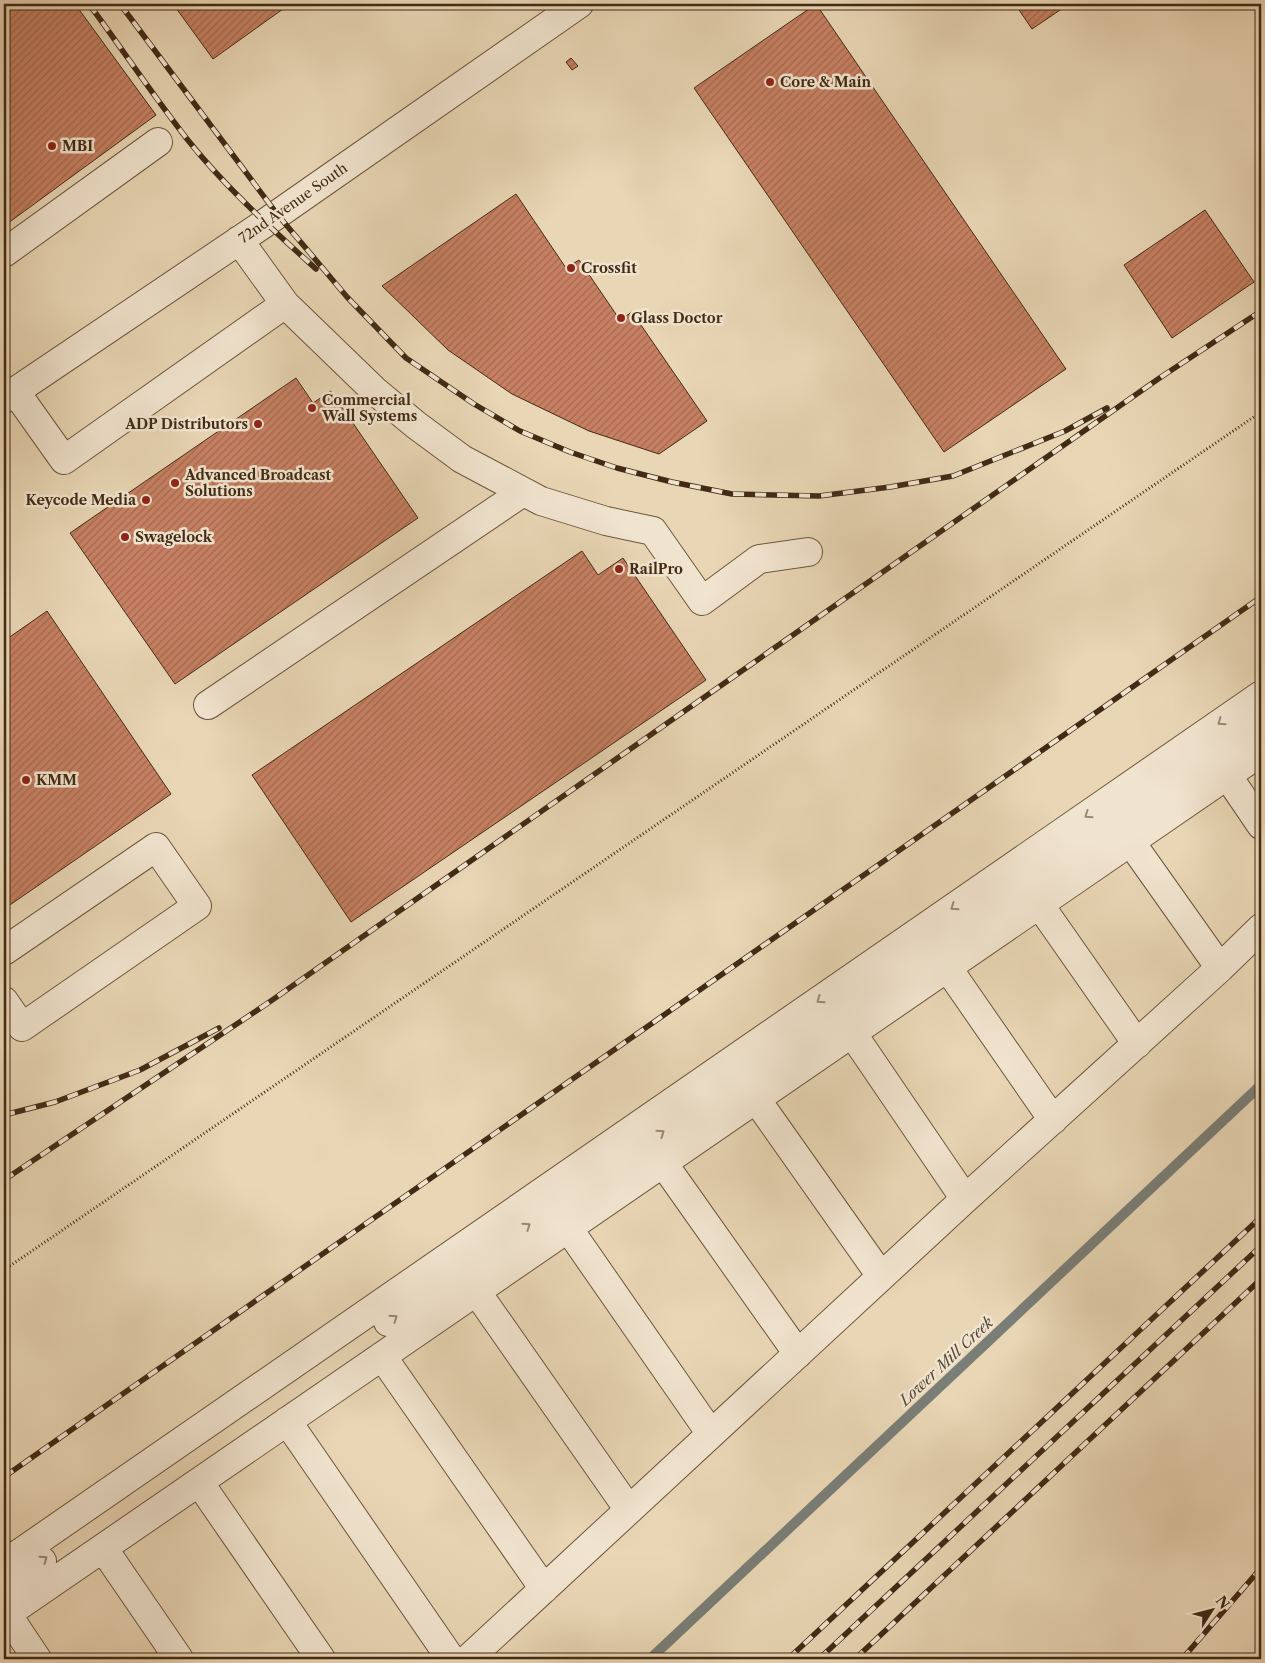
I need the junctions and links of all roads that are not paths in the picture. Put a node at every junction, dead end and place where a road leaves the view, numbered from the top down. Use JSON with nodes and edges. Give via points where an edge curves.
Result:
{"nodes":[{"id":1,"x":579,"y":4,"type":"edge"},
{"id":2,"x":158,"y":142,"type":"dead end"},
{"id":3,"x":239,"y":240,"type":"junction"},
{"id":4,"x":4,"y":253,"type":"edge"},
{"id":5,"x":284,"y":304,"type":"junction"},
{"id":6,"x":9,"y":395,"type":"edge"},
{"id":7,"x":523,"y":492,"type":"junction"},
{"id":8,"x":808,"y":552,"type":"dead end"},
{"id":9,"x":1261,"y":695,"type":"edge"},
{"id":10,"x":208,"y":705,"type":"dead end"},
{"id":11,"x":1261,"y":719,"type":"edge"},
{"id":12,"x":1261,"y":752,"type":"edge"},
{"id":13,"x":1227,"y":775,"type":"junction"},
{"id":14,"x":1261,"y":825,"type":"edge"},
{"id":15,"x":1130,"y":841,"type":"junction"},
{"id":16,"x":1039,"y":904,"type":"junction"},
{"id":17,"x":1261,"y":928,"type":"edge"},
{"id":18,"x":4,"y":951,"type":"edge"},
{"id":19,"x":948,"y":967,"type":"junction"},
{"id":20,"x":1220,"y":968,"type":"junction"},
{"id":21,"x":4,"y":1001,"type":"edge"},
{"id":22,"x":852,"y":1033,"type":"junction"},
{"id":23,"x":1137,"y":1044,"type":"junction"},
{"id":24,"x":756,"y":1099,"type":"junction"},
{"id":25,"x":1053,"y":1120,"type":"junction"},
{"id":26,"x":663,"y":1163,"type":"junction"},
{"id":27,"x":965,"y":1199,"type":"junction"},
{"id":28,"x":568,"y":1228,"type":"junction"},
{"id":29,"x":881,"y":1276,"type":"junction"},
{"id":30,"x":476,"y":1291,"type":"junction"},
{"id":31,"x":798,"y":1354,"type":"junction"},
{"id":32,"x":382,"y":1356,"type":"junction"},
{"id":33,"x":287,"y":1422,"type":"junction"},
{"id":34,"x":712,"y":1434,"type":"junction"},
{"id":35,"x":198,"y":1482,"type":"junction"},
{"id":36,"x":629,"y":1510,"type":"junction"},
{"id":37,"x":103,"y":1548,"type":"junction"},
{"id":38,"x":4,"y":1564,"type":"edge"},
{"id":39,"x":4,"y":1587,"type":"edge"},
{"id":40,"x":544,"y":1589,"type":"junction"},
{"id":41,"x":5,"y":1615,"type":"edge"},
{"id":42,"x":37,"y":1659,"type":"edge"},
{"id":43,"x":179,"y":1659,"type":"edge"},
{"id":44,"x":321,"y":1659,"type":"edge"},
{"id":45,"x":451,"y":1659,"type":"edge"},
{"id":46,"x":468,"y":1659,"type":"edge"}],
"edges":[{"from":1,"to":3,"type":"street","name":"72nd Avenue South"},
{"from":2,"to":4,"type":"street"},
{"from":3,"to":5,"type":"street"},
{"from":3,"to":6,"type":"street","name":"72nd Avenue South"},
{"from":5,"to":6,"type":"street","via":[[64,460]]},
{"from":5,"to":7,"type":"street","via":[[375,392],[416,425],[462,460]]},
{"from":7,"to":8,"type":"street","via":[[541,502],[606,522],[653,531],[702,601],[758,559]]},
{"from":7,"to":10,"type":"street"},
{"from":9,"to":38,"type":"street","one_way":true},
{"from":39,"to":11,"type":"street","one_way":true},
{"from":12,"to":13,"type":"street"},
{"from":13,"to":14,"type":"street"},
{"from":13,"to":15,"type":"street"},
{"from":15,"to":16,"type":"street"},
{"from":15,"to":20,"type":"street"},
{"from":16,"to":19,"type":"street"},
{"from":16,"to":23,"type":"street"},
{"from":17,"to":20,"type":"street"},
{"from":18,"to":21,"type":"street","via":[[156,847],[197,906],[22,1027]]},
{"from":19,"to":22,"type":"street"},
{"from":19,"to":25,"type":"street"},
{"from":20,"to":23,"type":"street"},
{"from":22,"to":24,"type":"street"},
{"from":22,"to":27,"type":"street"},
{"from":23,"to":25,"type":"street"},
{"from":24,"to":26,"type":"street"},
{"from":24,"to":29,"type":"street"},
{"from":25,"to":27,"type":"street"},
{"from":26,"to":28,"type":"street"},
{"from":26,"to":31,"type":"street"},
{"from":27,"to":29,"type":"street"},
{"from":28,"to":30,"type":"street"},
{"from":28,"to":34,"type":"street"},
{"from":29,"to":31,"type":"street"},
{"from":30,"to":32,"type":"street"},
{"from":30,"to":36,"type":"street"},
{"from":31,"to":34,"type":"street"},
{"from":32,"to":33,"type":"street"},
{"from":32,"to":40,"type":"street"},
{"from":33,"to":35,"type":"street"},
{"from":33,"to":45,"type":"street"},
{"from":34,"to":36,"type":"street"},
{"from":35,"to":37,"type":"street"},
{"from":35,"to":44,"type":"street"},
{"from":36,"to":40,"type":"street"},
{"from":37,"to":41,"type":"street"},
{"from":37,"to":43,"type":"street"},
{"from":40,"to":46,"type":"street"},
{"from":41,"to":42,"type":"street"}]}
